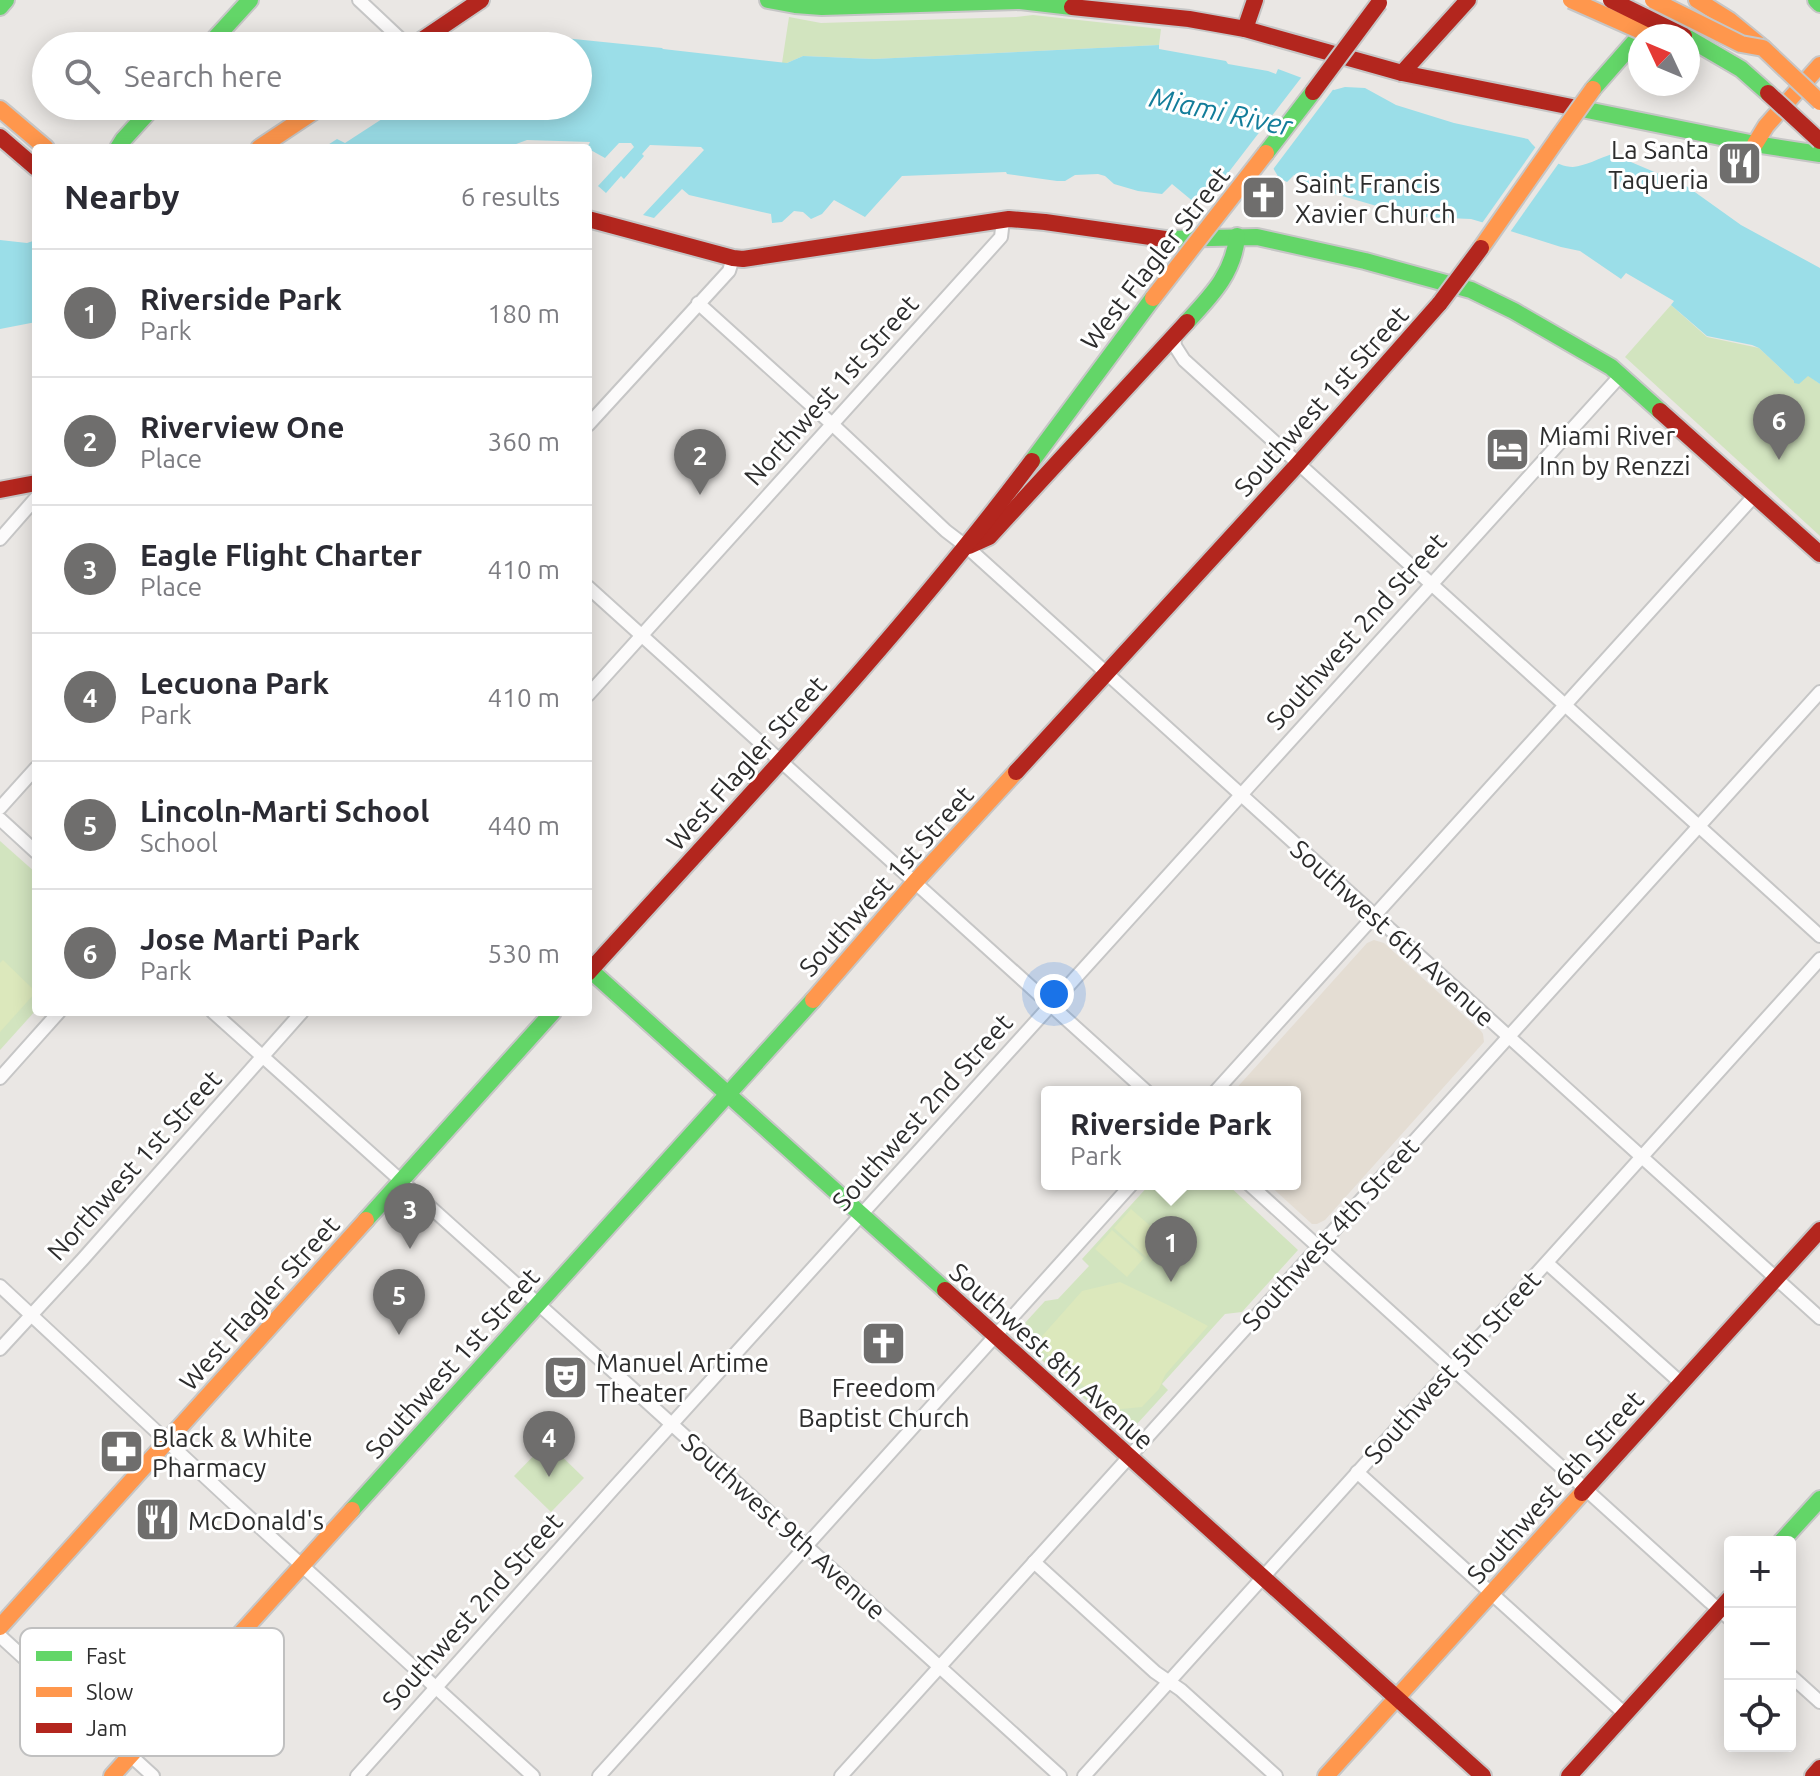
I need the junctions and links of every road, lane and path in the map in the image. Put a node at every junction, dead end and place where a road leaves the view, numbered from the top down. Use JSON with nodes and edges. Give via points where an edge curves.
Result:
{"nodes":[{"id":1,"x":6,"y":0,"type":"edge"},
{"id":2,"x":250,"y":0,"type":"edge"},
{"id":3,"x":359,"y":0,"type":"edge"},
{"id":4,"x":481,"y":0,"type":"edge"},
{"id":5,"x":768,"y":0,"type":"edge"},
{"id":6,"x":1255,"y":0,"type":"edge"},
{"id":7,"x":1468,"y":0,"type":"edge"},
{"id":8,"x":1571,"y":0,"type":"edge"},
{"id":9,"x":1611,"y":0,"type":"edge"},
{"id":10,"x":1653,"y":0,"type":"edge"},
{"id":11,"x":1672,"y":0,"type":"edge"},
{"id":12,"x":1697,"y":0,"type":"edge"},
{"id":13,"x":1041,"y":1,"type":"edge"},
{"id":14,"x":1380,"y":1,"type":"edge"},
{"id":15,"x":796,"y":3,"type":"edge"},
{"id":16,"x":0,"y":7,"type":"edge"},
{"id":17,"x":1660,"y":24,"type":"edge"},
{"id":18,"x":1628,"y":25,"type":"edge"},
{"id":19,"x":1245,"y":29,"type":"junction"},
{"id":20,"x":221,"y":32,"type":"edge"},
{"id":21,"x":394,"y":32,"type":"edge"},
{"id":22,"x":432,"y":32,"type":"edge"},
{"id":23,"x":1700,"y":45,"type":"edge"},
{"id":24,"x":1763,"y":48,"type":"junction"},
{"id":25,"x":1700,"y":58,"type":"edge"},
{"id":26,"x":1820,"y":65,"type":"edge"},
{"id":27,"x":1402,"y":73,"type":"junction"},
{"id":28,"x":1768,"y":93,"type":"junction"},
{"id":29,"x":1820,"y":102,"type":"edge"},
{"id":30,"x":0,"y":109,"type":"edge"},
{"id":31,"x":142,"y":120,"type":"edge"},
{"id":32,"x":301,"y":120,"type":"edge"},
{"id":33,"x":0,"y":124,"type":"edge"},
{"id":34,"x":0,"y":137,"type":"edge"},
{"id":35,"x":1820,"y":141,"type":"edge"},
{"id":36,"x":41,"y":144,"type":"edge"},
{"id":37,"x":121,"y":144,"type":"edge"},
{"id":38,"x":265,"y":144,"type":"edge"},
{"id":39,"x":1755,"y":144,"type":"junction"},
{"id":40,"x":32,"y":148,"type":"edge"},
{"id":41,"x":1820,"y":154,"type":"edge"},
{"id":42,"x":32,"y":165,"type":"edge"},
{"id":43,"x":592,"y":220,"type":"edge"},
{"id":44,"x":1003,"y":220,"type":"junction"},
{"id":45,"x":1237,"y":236,"type":"junction"},
{"id":46,"x":733,"y":258,"type":"junction"},
{"id":47,"x":698,"y":303,"type":"junction"},
{"id":48,"x":1174,"y":336,"type":"junction"},
{"id":49,"x":1621,"y":375,"type":"junction"},
{"id":50,"x":592,"y":421,"type":"edge"},
{"id":51,"x":832,"y":424,"type":"junction"},
{"id":52,"x":1298,"y":464,"type":"junction"},
{"id":53,"x":32,"y":484,"type":"edge"},
{"id":54,"x":0,"y":490,"type":"edge"},
{"id":55,"x":1755,"y":495,"type":"junction"},
{"id":56,"x":32,"y":503,"type":"edge"},
{"id":57,"x":0,"y":539,"type":"edge"},
{"id":58,"x":967,"y":547,"type":"junction"},
{"id":59,"x":1820,"y":554,"type":"edge"},
{"id":60,"x":1431,"y":584,"type":"junction"},
{"id":61,"x":592,"y":591,"type":"edge"},
{"id":62,"x":641,"y":635,"type":"junction"},
{"id":63,"x":1106,"y":673,"type":"junction"},
{"id":64,"x":592,"y":690,"type":"edge"},
{"id":65,"x":1820,"y":692,"type":"edge"},
{"id":66,"x":1564,"y":706,"type":"junction"},
{"id":67,"x":780,"y":761,"type":"junction"},
{"id":68,"x":32,"y":772,"type":"edge"},
{"id":69,"x":1241,"y":795,"type":"junction"},
{"id":70,"x":0,"y":808,"type":"edge"},
{"id":71,"x":0,"y":819,"type":"edge"},
{"id":72,"x":1698,"y":827,"type":"junction"},
{"id":73,"x":32,"y":848,"type":"edge"},
{"id":74,"x":915,"y":882,"type":"junction"},
{"id":75,"x":1375,"y":916,"type":"junction"},
{"id":76,"x":1820,"y":936,"type":"edge"},
{"id":77,"x":1820,"y":959,"type":"edge"},
{"id":78,"x":592,"y":968,"type":"edge"},
{"id":79,"x":592,"y":974,"type":"edge"},
{"id":80,"x":1051,"y":1005,"type":"junction"},
{"id":81,"x":55,"y":1016,"type":"edge"},
{"id":82,"x":217,"y":1016,"type":"edge"},
{"id":83,"x":298,"y":1016,"type":"edge"},
{"id":84,"x":549,"y":1016,"type":"edge"},
{"id":85,"x":1508,"y":1036,"type":"junction"},
{"id":86,"x":262,"y":1056,"type":"junction"},
{"id":87,"x":0,"y":1078,"type":"edge"},
{"id":88,"x":1140,"y":1086,"type":"edge"},
{"id":89,"x":1220,"y":1086,"type":"edge"},
{"id":90,"x":727,"y":1095,"type":"junction"},
{"id":91,"x":1642,"y":1157,"type":"junction"},
{"id":92,"x":400,"y":1181,"type":"junction"},
{"id":93,"x":1127,"y":1190,"type":"edge"},
{"id":94,"x":1256,"y":1190,"type":"edge"},
{"id":95,"x":861,"y":1216,"type":"junction"},
{"id":96,"x":1820,"y":1230,"type":"edge"},
{"id":97,"x":1318,"y":1247,"type":"junction"},
{"id":98,"x":1547,"y":1263,"type":"junction"},
{"id":99,"x":1776,"y":1278,"type":"junction"},
{"id":100,"x":0,"y":1286,"type":"edge"},
{"id":101,"x":538,"y":1304,"type":"junction"},
{"id":102,"x":31,"y":1315,"type":"junction"},
{"id":103,"x":1820,"y":1318,"type":"edge"},
{"id":104,"x":995,"y":1336,"type":"junction"},
{"id":105,"x":0,"y":1349,"type":"edge"},
{"id":106,"x":1452,"y":1368,"type":"junction"},
{"id":107,"x":1681,"y":1383,"type":"junction"},
{"id":108,"x":673,"y":1425,"type":"junction"},
{"id":109,"x":168,"y":1440,"type":"junction"},
{"id":110,"x":1129,"y":1457,"type":"junction"},
{"id":111,"x":1357,"y":1472,"type":"junction"},
{"id":112,"x":1586,"y":1489,"type":"junction"},
{"id":113,"x":1820,"y":1499,"type":"edge"},
{"id":114,"x":1786,"y":1536,"type":"edge"},
{"id":115,"x":805,"y":1546,"type":"junction"},
{"id":116,"x":1034,"y":1562,"type":"junction"},
{"id":117,"x":303,"y":1565,"type":"junction"},
{"id":118,"x":1262,"y":1577,"type":"junction"},
{"id":119,"x":1491,"y":1593,"type":"junction"},
{"id":120,"x":1725,"y":1608,"type":"edge"},
{"id":121,"x":1724,"y":1611,"type":"edge"},
{"id":122,"x":0,"y":1627,"type":"edge"},
{"id":123,"x":246,"y":1628,"type":"edge"},
{"id":124,"x":0,"y":1636,"type":"edge"},
{"id":125,"x":20,"y":1654,"type":"edge"},
{"id":126,"x":940,"y":1667,"type":"junction"},
{"id":127,"x":1796,"y":1680,"type":"edge"},
{"id":128,"x":1169,"y":1682,"type":"junction"},
{"id":129,"x":437,"y":1688,"type":"junction"},
{"id":130,"x":1396,"y":1698,"type":"junction"},
{"id":131,"x":1820,"y":1702,"type":"edge"},
{"id":132,"x":1625,"y":1714,"type":"junction"},
{"id":133,"x":130,"y":1756,"type":"joint"},
{"id":134,"x":1820,"y":1768,"type":"edge"},
{"id":135,"x":112,"y":1776,"type":"edge"},
{"id":136,"x":153,"y":1776,"type":"edge"},
{"id":137,"x":357,"y":1776,"type":"edge"},
{"id":138,"x":533,"y":1776,"type":"edge"},
{"id":139,"x":599,"y":1776,"type":"edge"},
{"id":140,"x":841,"y":1776,"type":"edge"},
{"id":141,"x":1060,"y":1776,"type":"edge"},
{"id":142,"x":1084,"y":1776,"type":"edge"},
{"id":143,"x":1276,"y":1776,"type":"edge"},
{"id":144,"x":1326,"y":1776,"type":"edge"},
{"id":145,"x":1483,"y":1776,"type":"edge"},
{"id":146,"x":1569,"y":1776,"type":"edge"},
{"id":147,"x":1813,"y":1776,"type":"edge"}],
"edges":[{"from":1,"to":16,"type":"main road"},
{"from":2,"to":20,"type":"main road"},
{"from":3,"to":21,"type":"street"},
{"from":4,"to":22,"type":"main road"},
{"from":5,"to":15,"type":"main road"},
{"from":6,"to":19,"type":"main road"},
{"from":7,"to":27,"type":"main road"},
{"from":8,"to":18,"type":"main road","bridge":true},
{"from":9,"to":17,"type":"main road","bridge":true},
{"from":10,"to":24,"type":"main road","bridge":true,"via":[[1741,44]]},
{"from":11,"to":52,"type":"main road","name":"Southwest 1st Street","bridge":true,"via":[[1593,89],[1440,303]]},
{"from":12,"to":24,"type":"main road"},
{"from":13,"to":15,"type":"main road","via":[[827,7]]},
{"from":13,"to":19,"type":"main road"},
{"from":14,"to":58,"type":"main road","name":"West Flagler Street","bridge":true},
{"from":19,"to":27,"type":"main road"},
{"from":23,"to":28,"type":"main road","via":[[1730,61]]},
{"from":24,"to":29,"type":"main road","bridge":true},
{"from":25,"to":28,"type":"main road"},
{"from":26,"to":39,"type":"main road"},
{"from":27,"to":39,"type":"main road"},
{"from":28,"to":35,"type":"main road","bridge":true},
{"from":30,"to":36,"type":"main road"},
{"from":31,"to":37,"type":"main road"},
{"from":32,"to":38,"type":"main road"},
{"from":33,"to":40,"type":"main road"},
{"from":34,"to":42,"type":"main road"},
{"from":39,"to":41,"type":"main road"},
{"from":43,"to":46,"type":"main road"},
{"from":44,"to":45,"type":"main road","via":[[1157,239]]},
{"from":44,"to":46,"type":"main road"},
{"from":44,"to":51,"type":"street","name":"Northwest 1st Street","via":[[1001,237]]},
{"from":45,"to":48,"type":"main road","name":"West Flagler Street","via":[[1233,263],[1222,282]]},
{"from":45,"to":49,"type":"main road","via":[[1365,261],[1471,290]]},
{"from":46,"to":47,"type":"street","via":[[729,271]]},
{"from":47,"to":50,"type":"street"},
{"from":47,"to":51,"type":"street","name":"Southwest 6th Avenue"},
{"from":48,"to":52,"type":"street","via":[[1184,360]]},
{"from":48,"to":58,"type":"main road","name":"West Flagler Street","via":[[989,537]]},
{"from":49,"to":55,"type":"main road"},
{"from":49,"to":60,"type":"street","name":"Southwest 2nd Street"},
{"from":51,"to":58,"type":"street","name":"Southwest 6th Avenue"},
{"from":51,"to":62,"type":"street","name":"Northwest 1st Street"},
{"from":52,"to":60,"type":"street"},
{"from":52,"to":63,"type":"main road","name":"Southwest 1st Street"},
{"from":53,"to":54,"type":"main road"},
{"from":55,"to":59,"type":"main road"},
{"from":55,"to":66,"type":"street"},
{"from":56,"to":57,"type":"street"},
{"from":58,"to":63,"type":"street","name":"Southwest 6th Avenue"},
{"from":58,"to":67,"type":"main road","name":"West Flagler Street"},
{"from":60,"to":66,"type":"street"},
{"from":60,"to":69,"type":"street","name":"Southwest 2nd Street"},
{"from":61,"to":62,"type":"street"},
{"from":62,"to":64,"type":"street","name":"Northwest 1st Street"},
{"from":62,"to":67,"type":"street"},
{"from":63,"to":69,"type":"street","name":"Southwest 6th Avenue"},
{"from":63,"to":74,"type":"main road","name":"Southwest 1st Street"},
{"from":65,"to":72,"type":"street","name":"Southwest 4th Street"},
{"from":66,"to":72,"type":"street"},
{"from":66,"to":75,"type":"street"},
{"from":67,"to":74,"type":"street"},
{"from":67,"to":78,"type":"main road","name":"West Flagler Street"},
{"from":68,"to":70,"type":"street"},
{"from":69,"to":75,"type":"street","name":"Southwest 6th Avenue"},
{"from":69,"to":80,"type":"street","name":"Southwest 2nd Street"},
{"from":71,"to":73,"type":"street"},
{"from":72,"to":76,"type":"street"},
{"from":72,"to":85,"type":"street","name":"Southwest 4th Street"},
{"from":74,"to":80,"type":"street"},
{"from":74,"to":90,"type":"main road","name":"Southwest 1st Street"},
{"from":75,"to":85,"type":"street","name":"Southwest 6th Avenue"},
{"from":75,"to":89,"type":"street"},
{"from":77,"to":91,"type":"street","name":"Southwest 5th Street"},
{"from":79,"to":90,"type":"main road","name":"Southwest 8th Avenue"},
{"from":80,"to":88,"type":"street"},
{"from":80,"to":95,"type":"street","name":"Southwest 2nd Street"},
{"from":81,"to":87,"type":"street"},
{"from":82,"to":86,"type":"street","name":"Southwest 9th Avenue"},
{"from":83,"to":86,"type":"street","name":"Northwest 1st Street"},
{"from":84,"to":92,"type":"main road","name":"West Flagler Street"},
{"from":85,"to":91,"type":"street","name":"Southwest 6th Avenue"},
{"from":85,"to":97,"type":"street","name":"Southwest 4th Street"},
{"from":86,"to":92,"type":"street","name":"Southwest 9th Avenue"},
{"from":86,"to":102,"type":"street","name":"Northwest 1st Street"},
{"from":90,"to":95,"type":"main road","name":"Southwest 8th Avenue"},
{"from":90,"to":101,"type":"main road","name":"Southwest 1st Street"},
{"from":91,"to":98,"type":"street","name":"Southwest 5th Street"},
{"from":91,"to":99,"type":"street","name":"Southwest 6th Avenue"},
{"from":92,"to":101,"type":"street","name":"Southwest 9th Avenue"},
{"from":92,"to":109,"type":"main road","name":"West Flagler Street"},
{"from":93,"to":104,"type":"street"},
{"from":94,"to":97,"type":"street"},
{"from":95,"to":104,"type":"main road","name":"Southwest 8th Avenue"},
{"from":95,"to":108,"type":"street","name":"Southwest 2nd Street"},
{"from":96,"to":99,"type":"main road","name":"Southwest 6th Street"},
{"from":97,"to":106,"type":"street"},
{"from":97,"to":110,"type":"street","name":"Southwest 4th Street"},
{"from":98,"to":106,"type":"street","name":"Southwest 5th Street"},
{"from":98,"to":107,"type":"street"},
{"from":99,"to":103,"type":"street","name":"Southwest 6th Avenue"},
{"from":99,"to":107,"type":"main road","name":"Southwest 6th Street"},
{"from":100,"to":102,"type":"street"},
{"from":101,"to":108,"type":"street","name":"Southwest 9th Avenue"},
{"from":101,"to":117,"type":"main road","name":"Southwest 1st Street"},
{"from":102,"to":105,"type":"street","name":"Northwest 1st Street"},
{"from":102,"to":109,"type":"street"},
{"from":104,"to":110,"type":"main road","name":"Southwest 8th Avenue"},
{"from":104,"to":115,"type":"street"},
{"from":106,"to":111,"type":"street","name":"Southwest 5th Street"},
{"from":106,"to":112,"type":"street"},
{"from":107,"to":112,"type":"main road","name":"Southwest 6th Street"},
{"from":108,"to":115,"type":"street","name":"Southwest 9th Avenue"},
{"from":108,"to":129,"type":"street","name":"Southwest 2nd Street"},
{"from":109,"to":117,"type":"street"},
{"from":109,"to":122,"type":"main road","name":"West Flagler Street"},
{"from":110,"to":116,"type":"street","name":"Southwest 4th Street"},
{"from":110,"to":118,"type":"main road","name":"Southwest 8th Avenue"},
{"from":111,"to":118,"type":"street","name":"Southwest 5th Street"},
{"from":111,"to":119,"type":"street"},
{"from":112,"to":119,"type":"main road","name":"Southwest 6th Street"},
{"from":112,"to":120,"type":"street"},
{"from":113,"to":114,"type":"main road"},
{"from":115,"to":126,"type":"street","name":"Southwest 9th Avenue"},
{"from":115,"to":139,"type":"street"},
{"from":116,"to":126,"type":"street","name":"Southwest 4th Street"},
{"from":116,"to":128,"type":"street"},
{"from":117,"to":123,"type":"main road","name":"Southwest 1st Street"},
{"from":117,"to":129,"type":"street"},
{"from":118,"to":128,"type":"street","name":"Southwest 5th Street"},
{"from":118,"to":130,"type":"main road","name":"Southwest 8th Avenue"},
{"from":119,"to":130,"type":"main road","name":"Southwest 6th Street"},
{"from":119,"to":132,"type":"street"},
{"from":121,"to":132,"type":"main road"},
{"from":124,"to":125,"type":"street"},
{"from":126,"to":140,"type":"street","name":"Southwest 4th Street"},
{"from":126,"to":141,"type":"street","name":"Southwest 9th Avenue"},
{"from":127,"to":131,"type":"street"},
{"from":128,"to":142,"type":"street","name":"Southwest 5th Street"},
{"from":128,"to":143,"type":"street"},
{"from":129,"to":137,"type":"street","name":"Southwest 2nd Street"},
{"from":129,"to":138,"type":"street"},
{"from":130,"to":144,"type":"main road","name":"Southwest 6th Street"},
{"from":130,"to":145,"type":"main road","name":"Southwest 8th Avenue"},
{"from":132,"to":146,"type":"main road"},
{"from":133,"to":135,"type":"main road","name":"Southwest 1st Street"},
{"from":133,"to":136,"type":"street"},
{"from":134,"to":147,"type":"main road"}]}
